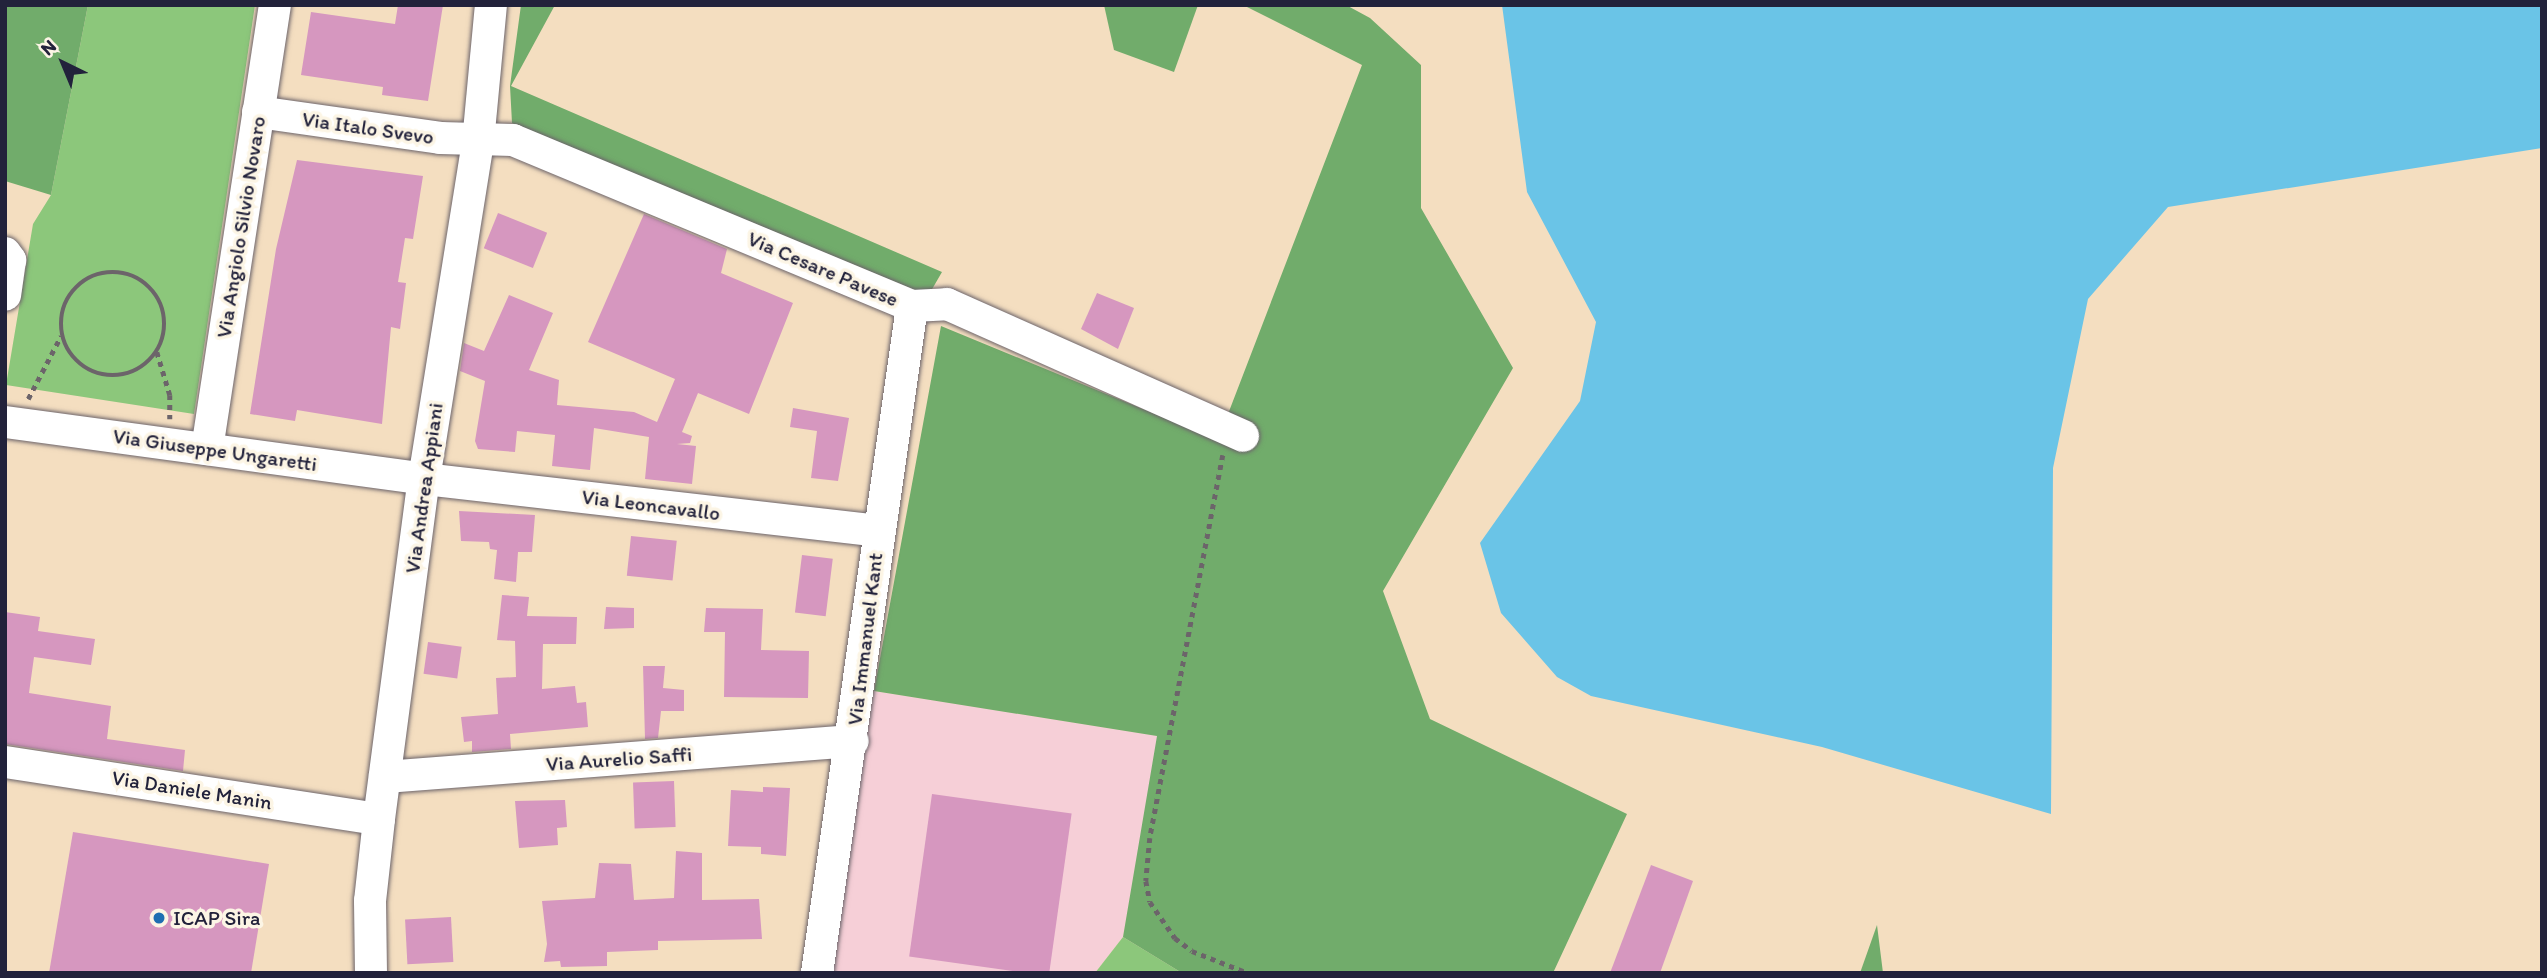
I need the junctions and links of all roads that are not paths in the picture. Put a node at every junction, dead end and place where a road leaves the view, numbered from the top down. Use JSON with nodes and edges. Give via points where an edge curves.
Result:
{"nodes":[{"id":1,"x":275,"y":5,"type":"edge"},
{"id":2,"x":493,"y":12,"type":"edge"},
{"id":3,"x":258,"y":112,"type":"junction"},
{"id":4,"x":478,"y":142,"type":"junction"},
{"id":5,"x":5,"y":253,"type":"edge"},
{"id":6,"x":5,"y":295,"type":"edge"},
{"id":7,"x":912,"y":306,"type":"junction"},
{"id":8,"x":15,"y":423,"type":"edge"},
{"id":9,"x":1235,"y":433,"type":"road end"},
{"id":10,"x":207,"y":449,"type":"junction"},
{"id":11,"x":425,"y":479,"type":"junction"},
{"id":12,"x":878,"y":531,"type":"junction"},
{"id":13,"x":853,"y":741,"type":"junction"},
{"id":14,"x":5,"y":762,"type":"edge"},
{"id":15,"x":385,"y":777,"type":"junction"},
{"id":16,"x":379,"y":819,"type":"junction"},
{"id":17,"x":371,"y":973,"type":"edge"},
{"id":18,"x":817,"y":973,"type":"edge"}],
"edges":[{"from":1,"to":3,"type":"street","name":"Via Angiolo Silvio Novaro"},
{"from":2,"to":4,"type":"street","name":"Via Andrea Appiani"},
{"from":3,"to":4,"type":"street","name":"Via Italo Svevo"},
{"from":3,"to":10,"type":"street","name":"Via Angiolo Silvio Novaro"},
{"from":4,"to":7,"type":"street","name":"Via Cesare Pavese","via":[[513,140]]},
{"from":4,"to":11,"type":"street","name":"Via Andrea Appiani"},
{"from":5,"to":6,"type":"street","via":[[10,260]]},
{"from":7,"to":9,"type":"street","name":"Via Cesare Pavese","via":[[947,304]]},
{"from":7,"to":12,"type":"street","name":"Via Immanuel Kant"},
{"from":8,"to":10,"type":"street","name":"Via Giuseppe Ungaretti"},
{"from":10,"to":11,"type":"street","name":"Via Giuseppe Ungaretti"},
{"from":11,"to":12,"type":"street","name":"Via Leoncavallo"},
{"from":11,"to":15,"type":"street","name":"Via Andrea Appiani"},
{"from":12,"to":13,"type":"street","name":"Via Immanuel Kant"},
{"from":13,"to":15,"type":"street","name":"Via Aurelio Saffi"},
{"from":13,"to":18,"type":"street","name":"Via Immanuel Kant"},
{"from":14,"to":16,"type":"street","name":"Via Daniele Manin"},
{"from":15,"to":16,"type":"street","name":"Via Andrea Appiani"},
{"from":16,"to":17,"type":"street","name":"Via Andrea Appiani","via":[[370,901]]}]}
